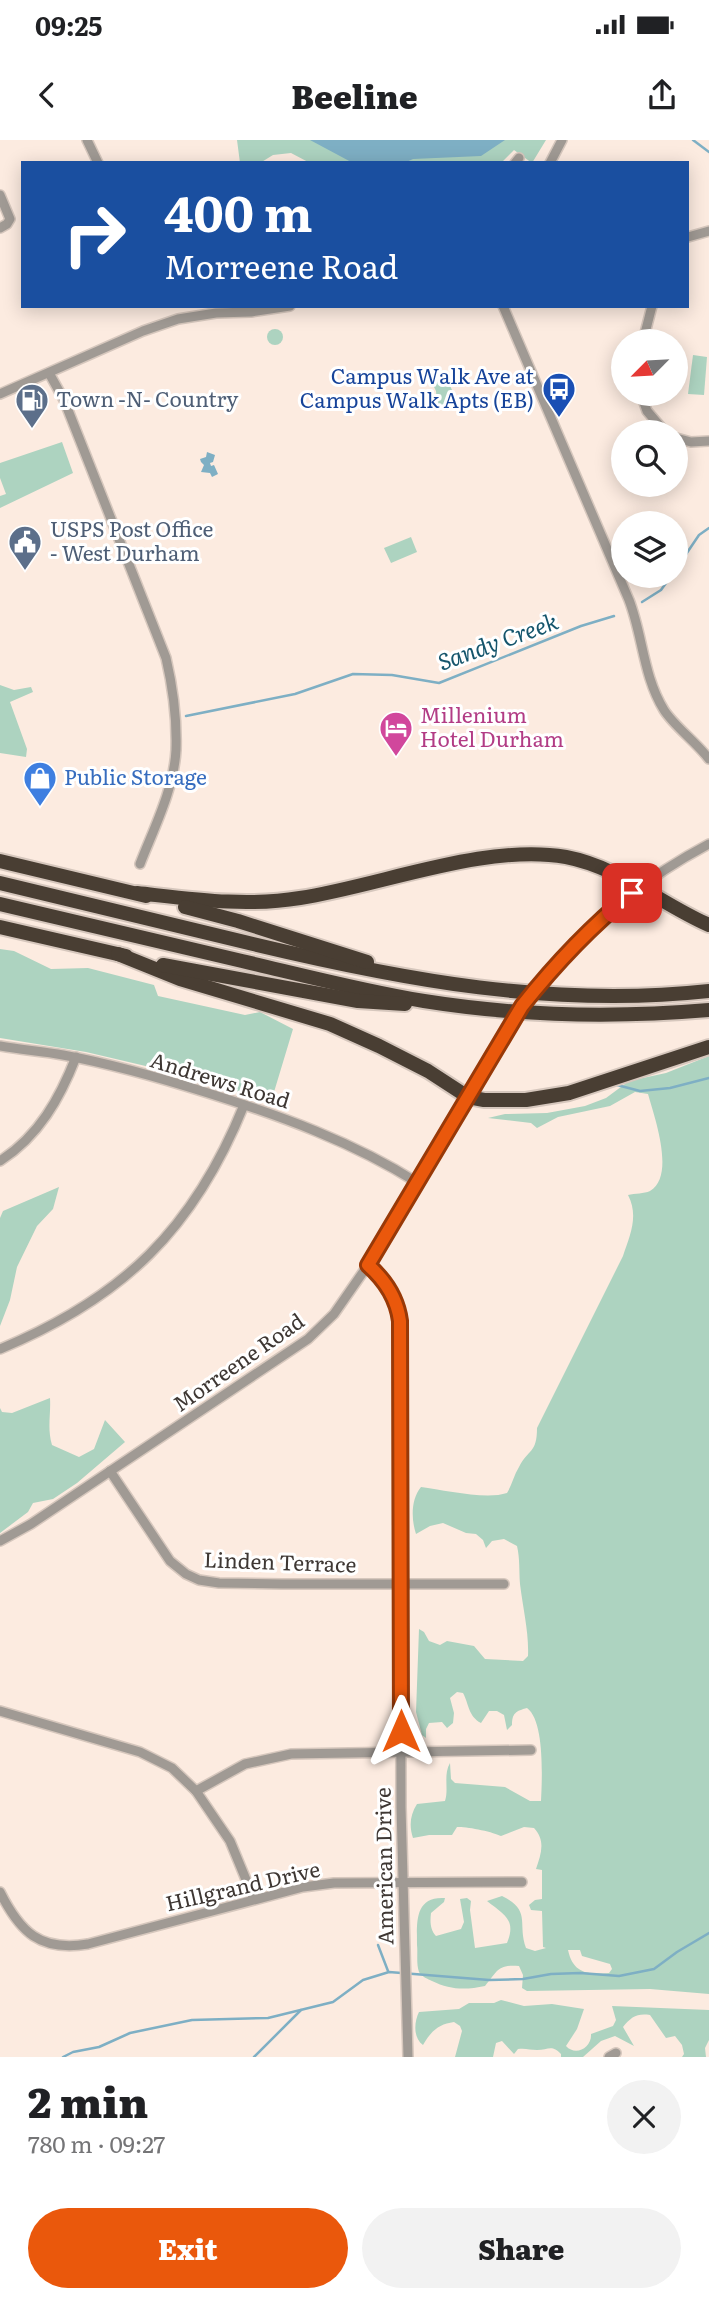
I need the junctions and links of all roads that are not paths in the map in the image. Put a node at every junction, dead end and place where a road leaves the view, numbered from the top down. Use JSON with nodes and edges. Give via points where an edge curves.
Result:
{"nodes":[{"id":1,"x":87,"y":140,"type":"edge"},
{"id":2,"x":562,"y":140,"type":"edge"},
{"id":3,"x":97,"y":161,"type":"edge"},
{"id":4,"x":551,"y":161,"type":"edge"},
{"id":5,"x":0,"y":195,"type":"edge"},
{"id":6,"x":0,"y":228,"type":"edge"},
{"id":7,"x":709,"y":231,"type":"edge"},
{"id":8,"x":689,"y":237,"type":"edge"},
{"id":9,"x":277,"y":308,"type":"edge"},
{"id":10,"x":504,"y":308,"type":"edge"},
{"id":11,"x":651,"y":308,"type":"edge"},
{"id":12,"x":204,"y":310,"type":"edge"},
{"id":13,"x":646,"y":329,"type":"edge"},
{"id":14,"x":49,"y":373,"type":"junction"},
{"id":15,"x":0,"y":394,"type":"edge"},
{"id":16,"x":688,"y":441,"type":"edge"},
{"id":17,"x":709,"y":441,"type":"edge"},
{"id":18,"x":709,"y":759,"type":"edge"},
{"id":19,"x":709,"y":844,"type":"edge"},
{"id":20,"x":0,"y":861,"type":"edge"},
{"id":21,"x":140,"y":864,"type":"dead end"},
{"id":22,"x":0,"y":883,"type":"edge"},
{"id":23,"x":640,"y":887,"type":"junction"},
{"id":24,"x":137,"y":893,"type":"junction"},
{"id":25,"x":0,"y":904,"type":"edge"},
{"id":26,"x":709,"y":925,"type":"edge"},
{"id":27,"x":0,"y":927,"type":"edge"},
{"id":28,"x":118,"y":954,"type":"junction"},
{"id":29,"x":414,"y":979,"type":"junction"},
{"id":30,"x":709,"y":991,"type":"edge"},
{"id":31,"x":438,"y":1003,"type":"junction"},
{"id":32,"x":709,"y":1010,"type":"edge"},
{"id":33,"x":0,"y":1046,"type":"edge"},
{"id":34,"x":709,"y":1047,"type":"edge"},
{"id":35,"x":76,"y":1057,"type":"junction"},
{"id":36,"x":468,"y":1097,"type":"junction"},
{"id":37,"x":244,"y":1105,"type":"junction"},
{"id":38,"x":0,"y":1161,"type":"edge"},
{"id":39,"x":418,"y":1183,"type":"junction"},
{"id":40,"x":368,"y":1265,"type":"junction"},
{"id":41,"x":0,"y":1349,"type":"edge"},
{"id":42,"x":110,"y":1471,"type":"junction"},
{"id":43,"x":0,"y":1541,"type":"edge"},
{"id":44,"x":401,"y":1583,"type":"junction"},
{"id":45,"x":504,"y":1584,"type":"dead end"},
{"id":46,"x":0,"y":1712,"type":"edge"},
{"id":47,"x":531,"y":1750,"type":"dead end"},
{"id":48,"x":401,"y":1752,"type":"junction"},
{"id":49,"x":195,"y":1790,"type":"junction"},
{"id":50,"x":402,"y":1882,"type":"junction"},
{"id":51,"x":522,"y":1882,"type":"dead end"},
{"id":52,"x":0,"y":1892,"type":"edge"},
{"id":53,"x":254,"y":1899,"type":"junction"},
{"id":54,"x":408,"y":2057,"type":"edge"}],
"edges":[{"from":1,"to":3,"type":"street"},
{"from":2,"to":4,"type":"street"},
{"from":5,"to":6,"type":"street","via":[[10,219]]},
{"from":7,"to":8,"type":"street"},
{"from":9,"to":12,"type":"street"},
{"from":10,"to":18,"type":"street","via":[[629,600],[657,697],[668,716]]},
{"from":11,"to":13,"type":"street"},
{"from":12,"to":14,"type":"street","via":[[143,331]]},
{"from":14,"to":15,"type":"street"},
{"from":14,"to":21,"type":"street","via":[[90,464],[171,680],[173,765]]},
{"from":16,"to":17,"type":"street"},
{"from":19,"to":23,"type":"street","name":"Morreene Road"},
{"from":20,"to":24,"type":"highway"},
{"from":22,"to":29,"type":"highway"},
{"from":23,"to":24,"type":"highway","via":[[583,861],[528,853],[278,901],[214,902]]},
{"from":23,"to":26,"type":"highway"},
{"from":23,"to":36,"type":"street","name":"Morreene Road","bridge":true,"via":[[583,934],[553,967],[522,1006]]},
{"from":24,"to":29,"type":"highway","via":[[385,966]]},
{"from":25,"to":31,"type":"highway"},
{"from":27,"to":28,"type":"highway"},
{"from":28,"to":31,"type":"highway","via":[[358,1001]]},
{"from":28,"to":36,"type":"highway","via":[[180,979],[330,1024],[428,1071]]},
{"from":29,"to":30,"type":"highway","via":[[572,995]]},
{"from":31,"to":32,"type":"highway","via":[[578,1014]]},
{"from":33,"to":35,"type":"street","name":"Andrews Road"},
{"from":34,"to":36,"type":"highway","via":[[558,1096],[506,1102]]},
{"from":35,"to":37,"type":"street","name":"Andrews Road"},
{"from":35,"to":38,"type":"street","via":[[48,1115]]},
{"from":36,"to":39,"type":"street","name":"Morreene Road"},
{"from":37,"to":39,"type":"street","name":"Andrews Road","via":[[383,1161]]},
{"from":37,"to":41,"type":"street","via":[[201,1192],[131,1273],[80,1309]]},
{"from":39,"to":40,"type":"street","name":"Morreene Road"},
{"from":40,"to":42,"type":"street","name":"Morreene Road","via":[[334,1314],[308,1339]]},
{"from":40,"to":44,"type":"street","name":"American Drive","via":[[392,1295],[400,1321]]},
{"from":42,"to":43,"type":"street","name":"Morreene Road"},
{"from":42,"to":44,"type":"street","name":"Linden Terrace","via":[[170,1561],[192,1578],[219,1583]]},
{"from":44,"to":45,"type":"street","name":"Linden Terrace"},
{"from":44,"to":48,"type":"street","name":"American Drive"},
{"from":46,"to":49,"type":"street","via":[[141,1752],[172,1768]]},
{"from":47,"to":48,"type":"street"},
{"from":48,"to":49,"type":"street","via":[[274,1756],[245,1764]]},
{"from":48,"to":50,"type":"street","name":"American Drive"},
{"from":49,"to":53,"type":"street","via":[[230,1841]]},
{"from":50,"to":51,"type":"street","name":"Hillgrand Drive"},
{"from":50,"to":53,"type":"street","name":"Hillgrand Drive","via":[[334,1883]]},
{"from":50,"to":54,"type":"street","name":"American Drive"},
{"from":52,"to":53,"type":"street","name":"Hillgrand Drive","via":[[24,1931],[41,1941],[67,1946]]}]}
